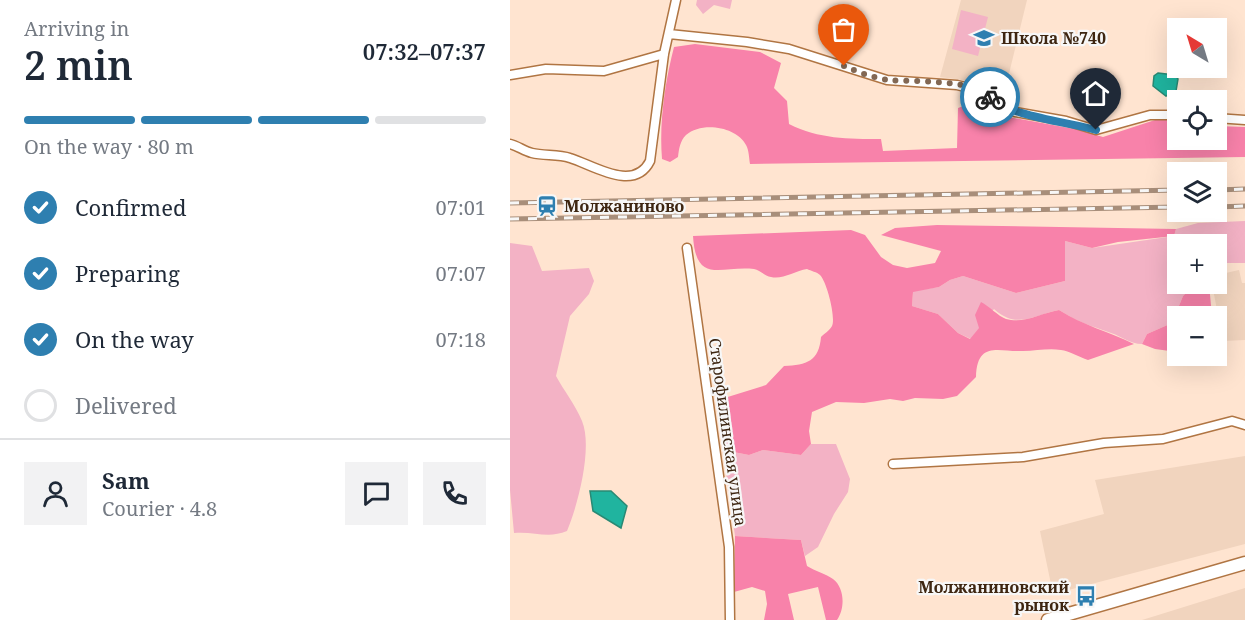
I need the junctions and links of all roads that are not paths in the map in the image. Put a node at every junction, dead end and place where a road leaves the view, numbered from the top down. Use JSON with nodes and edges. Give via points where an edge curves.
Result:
{"nodes":[{"id":1,"x":676,"y":0,"type":"edge"},
{"id":2,"x":669,"y":34,"type":"junction"},
{"id":3,"x":664,"y":54,"type":"junction"},
{"id":4,"x":510,"y":75,"type":"edge"},
{"id":5,"x":1167,"y":115,"type":"edge"},
{"id":6,"x":1227,"y":119,"type":"edge"},
{"id":7,"x":1245,"y":120,"type":"edge"},
{"id":8,"x":510,"y":144,"type":"edge"},
{"id":9,"x":687,"y":248,"type":"dead end"},
{"id":10,"x":1245,"y":425,"type":"edge"},
{"id":11,"x":893,"y":464,"type":"dead end"},
{"id":12,"x":1245,"y":563,"type":"edge"},
{"id":13,"x":730,"y":620,"type":"edge"},
{"id":14,"x":1048,"y":620,"type":"edge"}],
"edges":[{"from":1,"to":2,"type":"street"},
{"from":2,"to":3,"type":"street"},
{"from":2,"to":5,"type":"street","via":[[789,49],[887,80],[957,85],[985,92],[996,104],[1016,112],[1096,130],[1150,115]]},
{"from":3,"to":4,"type":"street","via":[[604,71],[546,69]]},
{"from":3,"to":8,"type":"street","via":[[650,161],[642,172],[604,173],[567,157],[530,152]]},
{"from":6,"to":7,"type":"street"},
{"from":9,"to":13,"type":"street","name":"Старофилинская улица","via":[[729,548]]},
{"from":10,"to":11,"type":"street","via":[[1232,421],[1163,439],[1104,443],[1023,457]]},
{"from":12,"to":14,"type":"main road"}]}
